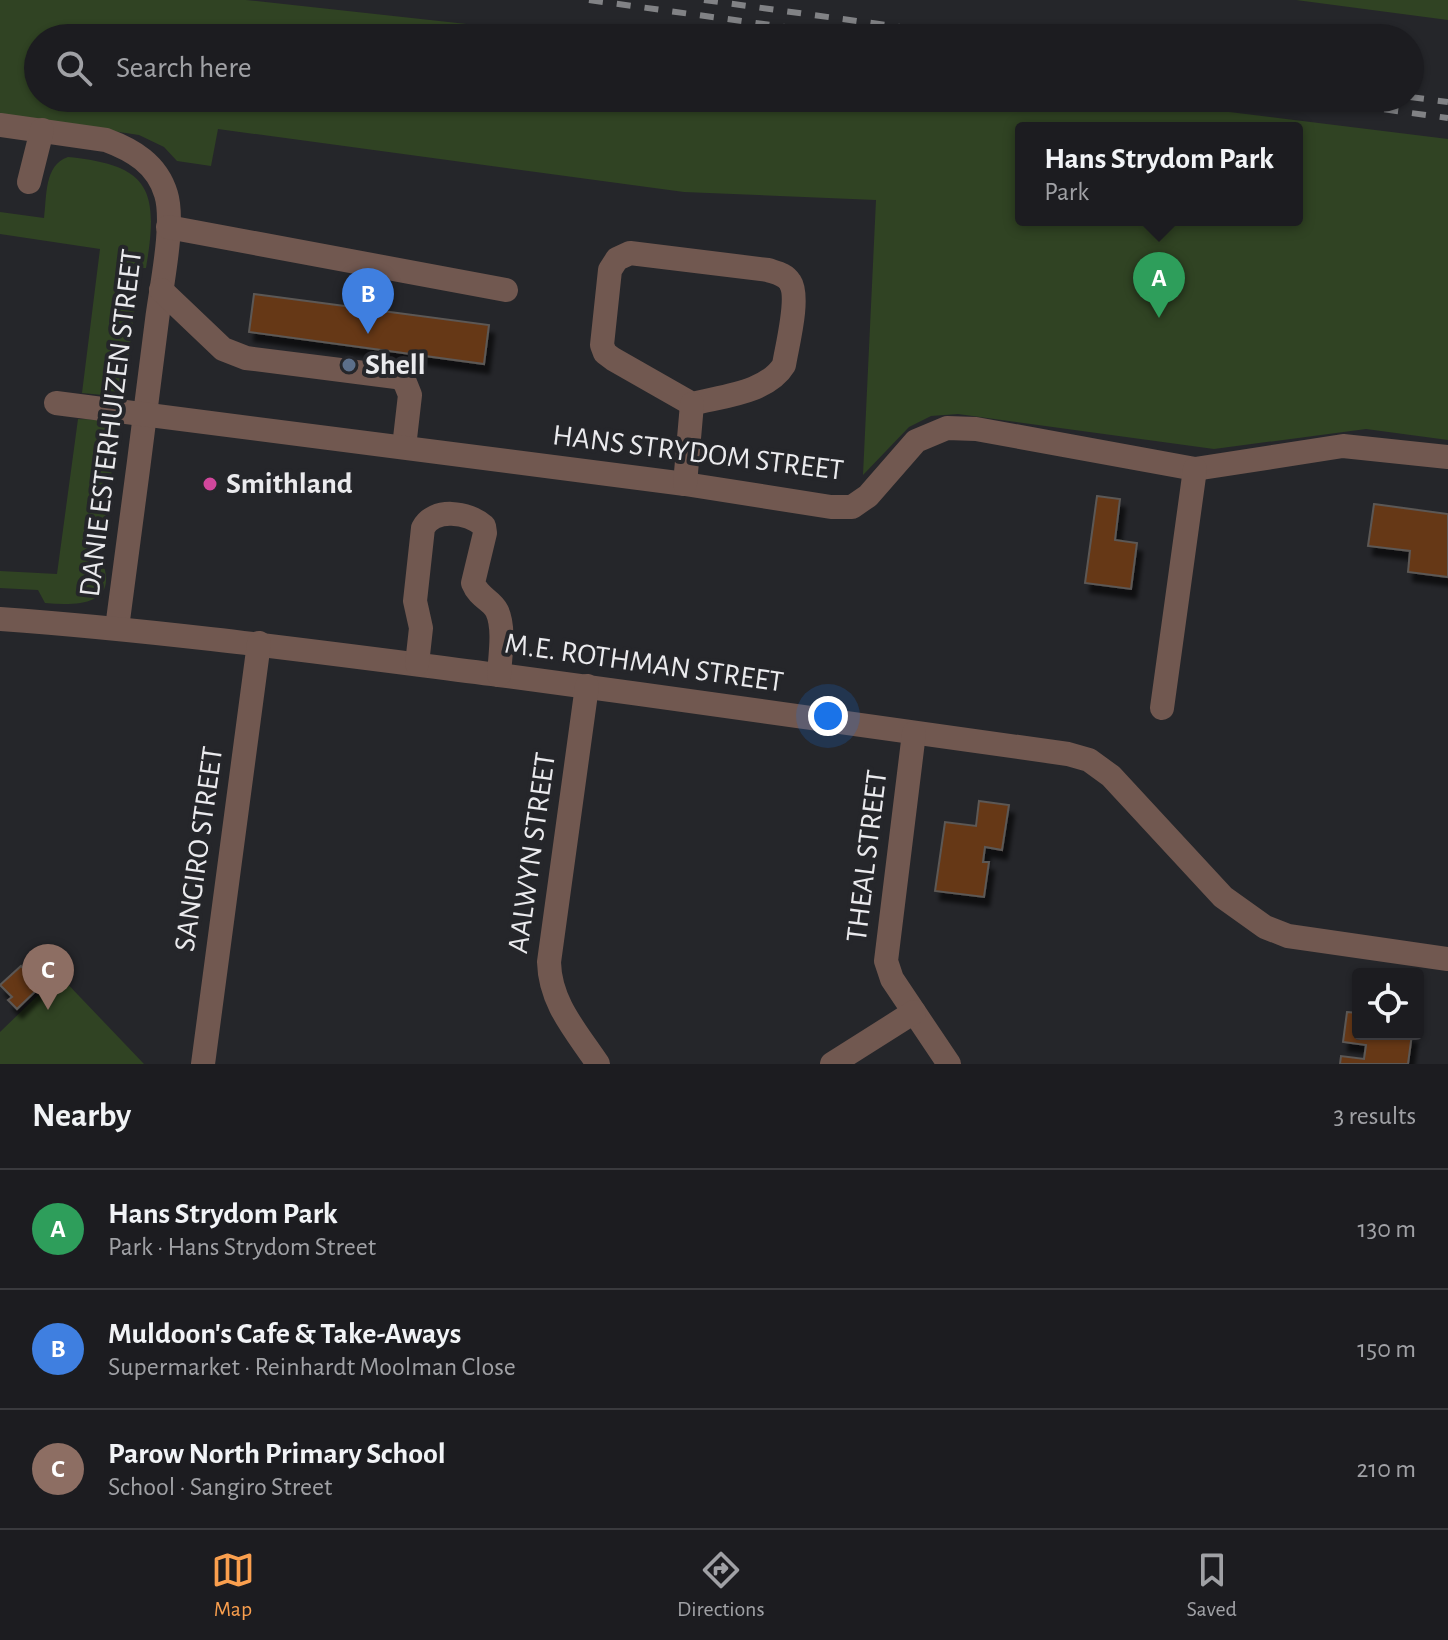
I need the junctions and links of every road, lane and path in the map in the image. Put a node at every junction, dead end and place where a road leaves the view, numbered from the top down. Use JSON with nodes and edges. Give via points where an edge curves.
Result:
{"nodes":[{"id":1,"x":0,"y":125,"type":"edge"},
{"id":2,"x":42,"y":130,"type":"junction"},
{"id":3,"x":29,"y":182,"type":"dead end"},
{"id":4,"x":168,"y":227,"type":"junction"},
{"id":5,"x":161,"y":290,"type":"junction"},
{"id":6,"x":506,"y":290,"type":"dead end"},
{"id":7,"x":56,"y":403,"type":"dead end"},
{"id":8,"x":692,"y":404,"type":"junction"},
{"id":9,"x":145,"y":414,"type":"junction"},
{"id":10,"x":404,"y":447,"type":"junction"},
{"id":11,"x":1448,"y":457,"type":"edge"},
{"id":12,"x":1195,"y":469,"type":"junction"},
{"id":13,"x":685,"y":484,"type":"junction"},
{"id":14,"x":0,"y":624,"type":"edge"},
{"id":15,"x":117,"y":628,"type":"junction"},
{"id":16,"x":259,"y":643,"type":"junction"},
{"id":17,"x":417,"y":664,"type":"junction"},
{"id":18,"x":499,"y":675,"type":"junction"},
{"id":19,"x":587,"y":686,"type":"junction"},
{"id":20,"x":1162,"y":708,"type":"dead end"},
{"id":21,"x":914,"y":733,"type":"junction"},
{"id":22,"x":1448,"y":959,"type":"edge"},
{"id":23,"x":914,"y":1012,"type":"junction"},
{"id":24,"x":203,"y":1064,"type":"edge"},
{"id":25,"x":598,"y":1064,"type":"edge"},
{"id":26,"x":832,"y":1064,"type":"edge"},
{"id":27,"x":949,"y":1064,"type":"edge"}],
"edges":[{"from":1,"to":2,"type":"street","name":"DANIE ESTERHUIZEN STREET"},
{"from":2,"to":3,"type":"street"},
{"from":2,"to":4,"type":"street","name":"DANIE ESTERHUIZEN STREET","via":[[106,140],[135,152],[163,185]]},
{"from":4,"to":5,"type":"street","name":"DANIE ESTERHUIZEN STREET"},
{"from":4,"to":6,"type":"street"},
{"from":5,"to":9,"type":"street","name":"DANIE ESTERHUIZEN STREET"},
{"from":5,"to":10,"type":"street","via":[[223,349],[246,358],[404,380],[410,395]]},
{"from":7,"to":9,"type":"street","name":"HANS STRYDOM STREET"},
{"from":8,"to":8,"type":"street","via":[[605,353],[601,333],[610,270],[622,256],[768,270],[793,286],[779,374],[764,385]]},
{"from":8,"to":13,"type":"street"},
{"from":9,"to":10,"type":"street","name":"HANS STRYDOM STREET"},
{"from":9,"to":15,"type":"street","name":"DANIE ESTERHUIZEN STREET"},
{"from":10,"to":13,"type":"street","name":"HANS STRYDOM STREET"},
{"from":11,"to":12,"type":"street","name":"HANS STRYDOM STREET","via":[[1343,446]]},
{"from":12,"to":13,"type":"street","name":"HANS STRYDOM STREET","via":[[947,428],[916,441],[852,507]]},
{"from":12,"to":20,"type":"street"},
{"from":14,"to":15,"type":"street","name":"M.E. ROTHMAN STREET"},
{"from":15,"to":16,"type":"street","name":"M.E. ROTHMAN STREET"},
{"from":16,"to":17,"type":"street","name":"M.E. ROTHMAN STREET"},
{"from":16,"to":24,"type":"street","name":"SANGIRO STREET"},
{"from":17,"to":18,"type":"street","name":"M.E. ROTHMAN STREET"},
{"from":17,"to":18,"type":"street","via":[[421,628],[415,601],[423,528],[436,514],[445,514],[484,526],[473,583],[500,619]]},
{"from":18,"to":19,"type":"street","name":"M.E. ROTHMAN STREET"},
{"from":19,"to":21,"type":"street","name":"M.E. ROTHMAN STREET"},
{"from":19,"to":25,"type":"street","name":"AALWYN STREET","via":[[549,977],[556,1002]]},
{"from":21,"to":22,"type":"street","name":"M.E. ROTHMAN STREET","via":[[1089,760],[1138,803],[1223,897],[1265,927],[1288,936]]},
{"from":21,"to":23,"type":"street","name":"THEAL STREET","via":[[886,961]]},
{"from":23,"to":26,"type":"street"},
{"from":23,"to":27,"type":"street","name":"THEAL STREET"}]}
